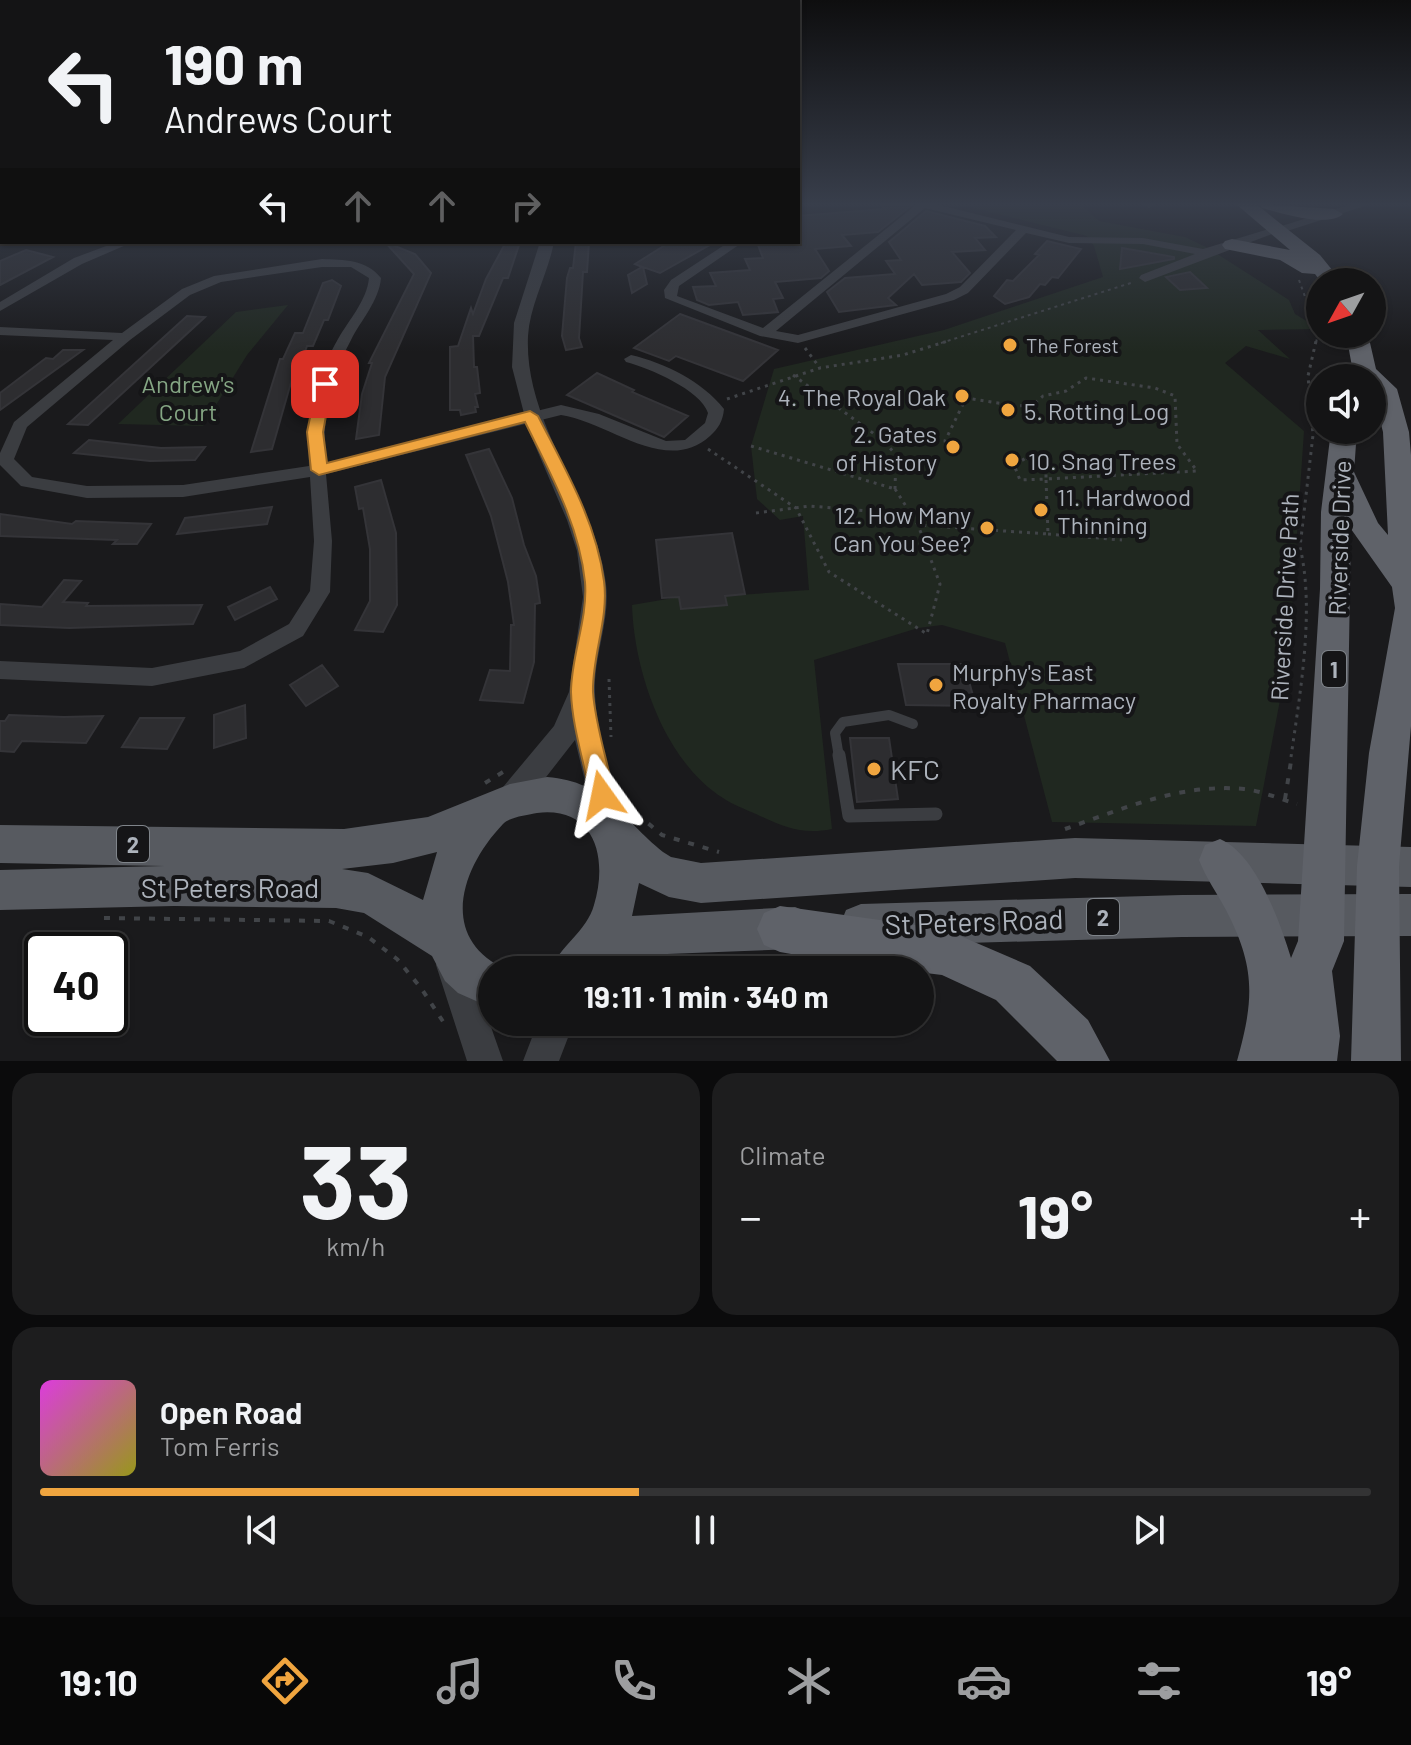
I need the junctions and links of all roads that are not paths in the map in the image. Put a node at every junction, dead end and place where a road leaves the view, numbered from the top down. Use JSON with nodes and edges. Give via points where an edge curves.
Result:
{"nodes":[{"id":1,"x":97,"y":254,"type":"edge"},
{"id":2,"x":544,"y":254,"type":"edge"},
{"id":3,"x":720,"y":254,"type":"edge"},
{"id":4,"x":862,"y":254,"type":"edge"},
{"id":5,"x":1000,"y":254,"type":"edge"},
{"id":6,"x":1206,"y":254,"type":"edge"},
{"id":7,"x":1272,"y":254,"type":"edge"},
{"id":8,"x":1297,"y":254,"type":"edge"},
{"id":9,"x":1305,"y":254,"type":"edge"},
{"id":10,"x":1304,"y":264,"type":"junction"},
{"id":11,"x":1306,"y":268,"type":"edge"},
{"id":12,"x":1310,"y":268,"type":"edge"},
{"id":13,"x":1145,"y":278,"type":"road end"},
{"id":14,"x":0,"y":307,"type":"edge"},
{"id":15,"x":0,"y":331,"type":"edge"},
{"id":16,"x":765,"y":333,"type":"junction"},
{"id":17,"x":125,"y":337,"type":"junction"},
{"id":18,"x":631,"y":359,"type":"dead end"},
{"id":19,"x":1386,"y":393,"type":"edge"},
{"id":20,"x":530,"y":416,"type":"junction"},
{"id":21,"x":1343,"y":444,"type":"edge"},
{"id":22,"x":319,"y":470,"type":"junction"},
{"id":23,"x":1341,"y":474,"type":"junction"},
{"id":24,"x":1410,"y":587,"type":"edge"},
{"id":25,"x":0,"y":670,"type":"edge"},
{"id":26,"x":582,"y":692,"type":"junction"},
{"id":27,"x":913,"y":724,"type":"dead end"},
{"id":28,"x":499,"y":786,"type":"junction"},
{"id":29,"x":936,"y":814,"type":"dead end"},
{"id":30,"x":620,"y":817,"type":"junction"},
{"id":31,"x":0,"y":844,"type":"edge"},
{"id":32,"x":1220,"y":860,"type":"junction"},
{"id":33,"x":1323,"y":888,"type":"junction"},
{"id":34,"x":0,"y":890,"type":"edge"},
{"id":35,"x":1392,"y":890,"type":"edge"},
{"id":36,"x":1253,"y":915,"type":"junction"},
{"id":37,"x":780,"y":929,"type":"junction"},
{"id":38,"x":446,"y":941,"type":"junction"},
{"id":39,"x":587,"y":956,"type":"edge"},
{"id":40,"x":593,"y":956,"type":"edge"},
{"id":41,"x":478,"y":981,"type":"edge"},
{"id":42,"x":551,"y":1036,"type":"edge"},
{"id":43,"x":485,"y":1061,"type":"edge"},
{"id":44,"x":541,"y":1061,"type":"edge"},
{"id":45,"x":1085,"y":1061,"type":"edge"},
{"id":46,"x":1262,"y":1061,"type":"edge"},
{"id":47,"x":1312,"y":1061,"type":"edge"},
{"id":48,"x":1376,"y":1061,"type":"edge"}],
"edges":[{"from":1,"to":14,"type":"street"},
{"from":2,"to":20,"type":"street","via":[[520,336]]},
{"from":3,"to":16,"type":"street","via":[[675,283],[671,298]]},
{"from":4,"to":16,"type":"street"},
{"from":5,"to":16,"type":"street","via":[[950,297],[798,339]]},
{"from":6,"to":13,"type":"street"},
{"from":7,"to":11,"type":"highway","via":[[1297,259]]},
{"from":8,"to":10,"type":"highway"},
{"from":9,"to":10,"type":"highway"},
{"from":10,"to":12,"type":"highway"},
{"from":15,"to":17,"type":"street"},
{"from":17,"to":22,"type":"street","via":[[186,292],[218,279],[322,263],[353,264],[370,272],[374,290],[325,384],[315,432]]},
{"from":17,"to":22,"type":"street","via":[[20,425],[5,460],[27,482],[87,492],[183,491]]},
{"from":18,"to":20,"type":"street","via":[[713,404],[716,417],[696,441],[677,448],[661,446],[578,412]]},
{"from":19,"to":24,"type":"highway","via":[[1396,432]]},
{"from":20,"to":22,"type":"street"},
{"from":20,"to":26,"type":"street","via":[[573,501],[594,582]]},
{"from":21,"to":23,"type":"highway","name":"Riverside Drive","number":"1"},
{"from":22,"to":25,"type":"street","via":[[320,592],[296,630],[244,659],[152,677]]},
{"from":23,"to":24,"type":"highway","via":[[1365,527]]},
{"from":23,"to":33,"type":"highway","name":"Riverside Drive","number":"1"},
{"from":24,"to":35,"type":"highway","via":[[1388,753]]},
{"from":26,"to":28,"type":"street","via":[[564,734]]},
{"from":26,"to":30,"type":"street","via":[[596,769]]},
{"from":27,"to":29,"type":"lane","via":[[889,715],[843,722],[835,733],[849,816]]},
{"from":28,"to":30,"type":"main road","name":"St Peters Road","via":[[564,795]]},
{"from":28,"to":31,"type":"main road","name":"St Peters Road","number":"2","via":[[439,833],[399,843],[344,849]]},
{"from":28,"to":38,"type":"main road","via":[[454,857],[443,897]]},
{"from":30,"to":32,"type":"main road","name":"St Peters Road","via":[[641,860],[661,873],[701,883],[1075,858]]},
{"from":30,"to":39,"type":"main road","via":[[621,876],[615,914]]},
{"from":32,"to":33,"type":"main road","name":"St Peters Road"},
{"from":32,"to":36,"type":"highway"},
{"from":33,"to":35,"type":"main road","name":"St Peters Road","number":"2"},
{"from":33,"to":36,"type":"main road","name":"St Peters Road","number":"2"},
{"from":33,"to":47,"type":"highway","number":"1","via":[[1321,941],[1309,971]]},
{"from":34,"to":38,"type":"main road","name":"St Peters Road","via":[[336,888],[368,893]]},
{"from":35,"to":48,"type":"highway"},
{"from":36,"to":37,"type":"main road","name":"St Peters Road","number":"2"},
{"from":36,"to":46,"type":"highway","via":[[1275,1000]]},
{"from":37,"to":40,"type":"main road","name":"St Peters Road","number":"2","via":[[641,934]]},
{"from":37,"to":45,"type":"highway","via":[[944,952],[1013,983],[1071,1037]]},
{"from":38,"to":41,"type":"main road","via":[[461,968]]},
{"from":38,"to":43,"type":"street"},
{"from":42,"to":44,"type":"street"}]}
